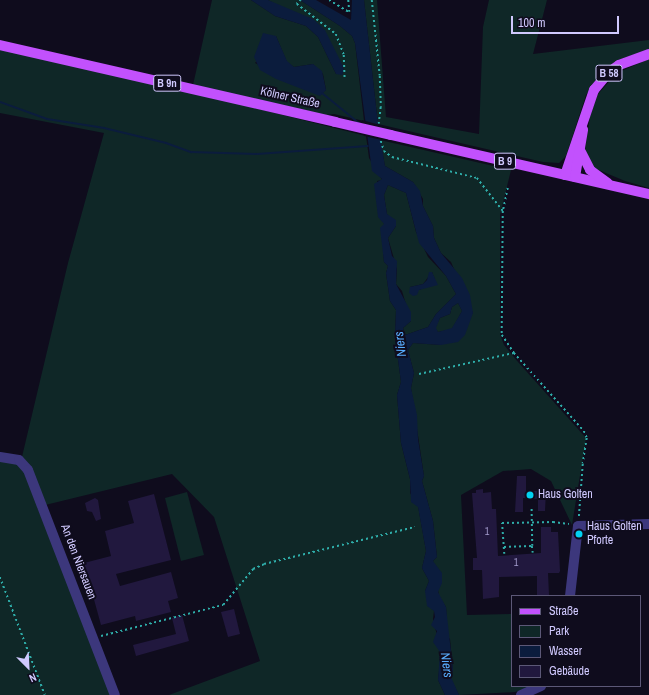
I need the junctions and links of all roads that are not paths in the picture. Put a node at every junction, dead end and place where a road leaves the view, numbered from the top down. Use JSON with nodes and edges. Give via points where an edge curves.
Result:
{"nodes":[{"id":1,"x":0,"y":45,"type":"edge"},
{"id":2,"x":649,"y":54,"type":"edge"},
{"id":3,"x":585,"y":111,"type":"junction"},
{"id":4,"x":335,"y":122,"type":"joint"},
{"id":5,"x":581,"y":152,"type":"junction"},
{"id":6,"x":570,"y":176,"type":"junction"},
{"id":7,"x":611,"y":185,"type":"junction"},
{"id":8,"x":649,"y":194,"type":"edge"},
{"id":9,"x":0,"y":457,"type":"edge"},
{"id":10,"x":649,"y":524,"type":"edge"},
{"id":11,"x":570,"y":595,"type":"edge"},
{"id":12,"x":539,"y":687,"type":"edge"},
{"id":13,"x":115,"y":695,"type":"edge"},
{"id":14,"x":521,"y":695,"type":"edge"}],
"edges":[{"from":1,"to":4,"type":"main road","name":"Kölner Straße","number":"B 9n"},
{"from":2,"to":3,"type":"main road","number":"B 58","via":[[629,60],[610,72],[594,90]]},
{"from":3,"to":5,"type":"main road","number":"B 58"},
{"from":3,"to":6,"type":"main road","number":"B 58"},
{"from":4,"to":6,"type":"main road","name":"Kölner Straße","number":"B 9","bridge":true},
{"from":5,"to":6,"type":"main road","number":"B 58"},
{"from":5,"to":7,"type":"main road","via":[[590,170]]},
{"from":6,"to":7,"type":"main road","number":"B 9"},
{"from":7,"to":8,"type":"main road","number":"B 9"},
{"from":9,"to":13,"type":"street","name":"An den Niersauen","via":[[19,460],[28,470]]},
{"from":10,"to":11,"type":"street","via":[[578,526]]},
{"from":12,"to":14,"type":"street"}]}
